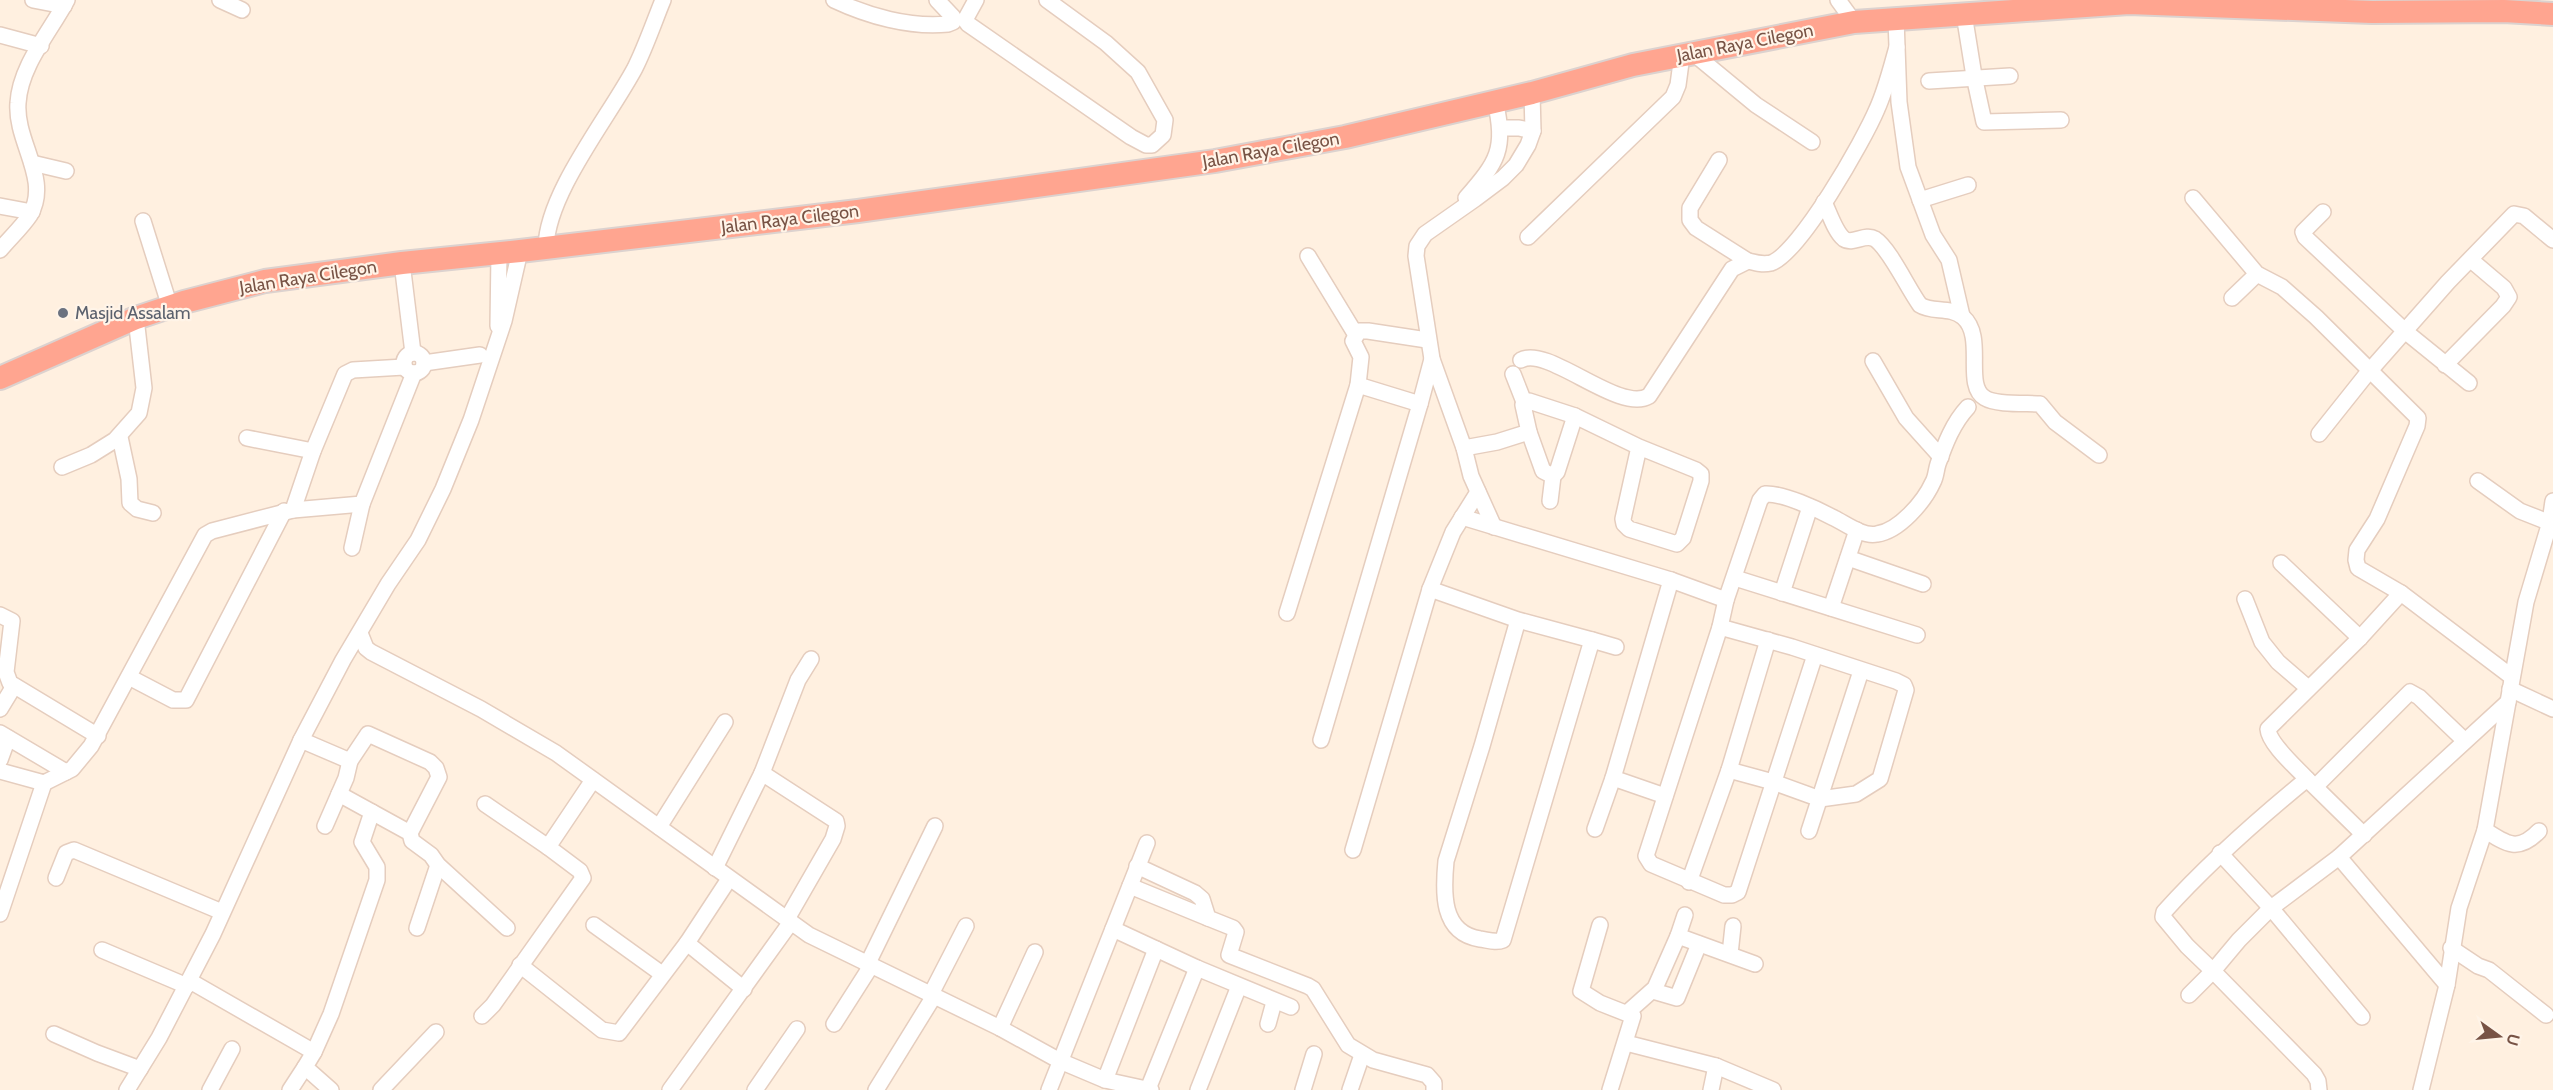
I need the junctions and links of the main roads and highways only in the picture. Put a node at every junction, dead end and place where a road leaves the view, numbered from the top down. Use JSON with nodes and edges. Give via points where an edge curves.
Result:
{"nodes":[{"id":1,"x":2129,"y":2,"type":"edge"},
{"id":2,"x":2553,"y":14,"type":"edge"},
{"id":3,"x":2,"y":372,"type":"edge"}],
"edges":[{"from":1,"to":2,"type":"highway","name":"Jalan Raya Cilegon","via":[[2372,12]]},
{"from":1,"to":3,"type":"highway","name":"Jalan Raya Cilegon","via":[[1854,22],[1633,65],[1345,137],[1215,160],[858,211],[265,281],[135,318]]}]}
